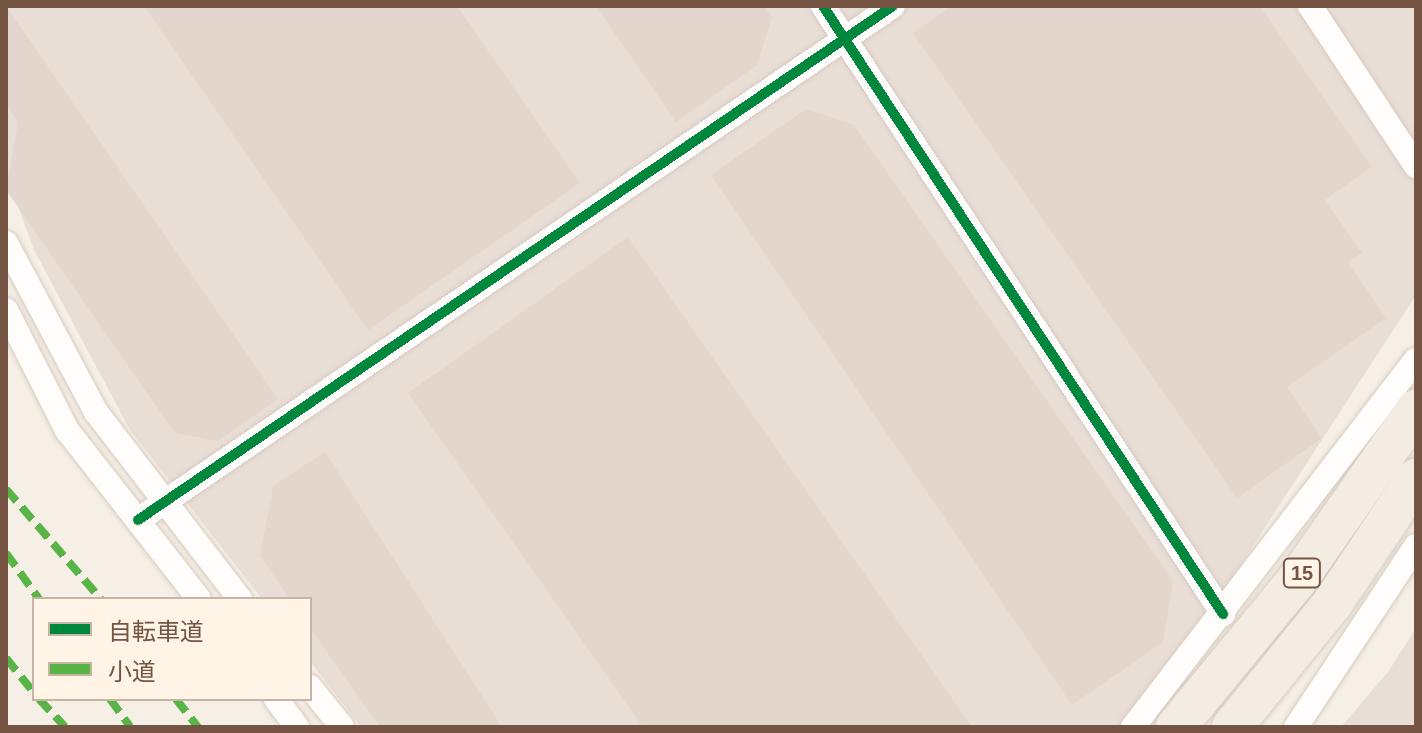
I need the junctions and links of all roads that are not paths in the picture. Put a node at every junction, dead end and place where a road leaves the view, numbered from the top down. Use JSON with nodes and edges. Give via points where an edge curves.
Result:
{"nodes":[{"id":1,"x":823,"y":6,"type":"edge"},
{"id":2,"x":893,"y":6,"type":"edge"},
{"id":3,"x":1310,"y":6,"type":"edge"},
{"id":4,"x":845,"y":38,"type":"junction"},
{"id":5,"x":1416,"y":166,"type":"edge"},
{"id":6,"x":6,"y":243,"type":"edge"},
{"id":7,"x":6,"y":310,"type":"edge"},
{"id":8,"x":1416,"y":360,"type":"edge"},
{"id":9,"x":1416,"y":384,"type":"edge"},
{"id":10,"x":1416,"y":410,"type":"edge"},
{"id":11,"x":1389,"y":451,"type":"junction"},
{"id":12,"x":1416,"y":479,"type":"edge"},
{"id":13,"x":164,"y":502,"type":"junction"},
{"id":14,"x":138,"y":520,"type":"junction"},
{"id":15,"x":1416,"y":546,"type":"edge"},
{"id":16,"x":197,"y":597,"type":"edge"},
{"id":17,"x":238,"y":597,"type":"edge"},
{"id":18,"x":1223,"y":614,"type":"junction"},
{"id":19,"x":312,"y":690,"type":"edge"},
{"id":20,"x":278,"y":701,"type":"edge"},
{"id":21,"x":297,"y":727,"type":"edge"},
{"id":22,"x":342,"y":727,"type":"edge"},
{"id":23,"x":1133,"y":727,"type":"edge"},
{"id":24,"x":1176,"y":727,"type":"edge"},
{"id":25,"x":1232,"y":727,"type":"edge"},
{"id":26,"x":1296,"y":727,"type":"edge"}],
"edges":[{"from":1,"to":4,"type":"street"},
{"from":2,"to":4,"type":"street"},
{"from":3,"to":5,"type":"street"},
{"from":4,"to":13,"type":"street"},
{"from":4,"to":18,"type":"street"},
{"from":6,"to":13,"type":"street","via":[[96,412]]},
{"from":7,"to":14,"type":"street","via":[[67,430]]},
{"from":8,"to":18,"type":"street"},
{"from":9,"to":11,"type":"main road"},
{"from":10,"to":11,"type":"main road","number":"15"},
{"from":11,"to":24,"type":"main road","number":"15","via":[[1297,580]]},
{"from":12,"to":25,"type":"main road","number":"15","via":[[1332,604]]},
{"from":13,"to":14,"type":"street"},
{"from":13,"to":17,"type":"street"},
{"from":14,"to":16,"type":"street"},
{"from":15,"to":26,"type":"street"},
{"from":18,"to":23,"type":"street"},
{"from":19,"to":22,"type":"street"},
{"from":20,"to":21,"type":"street"}]}
